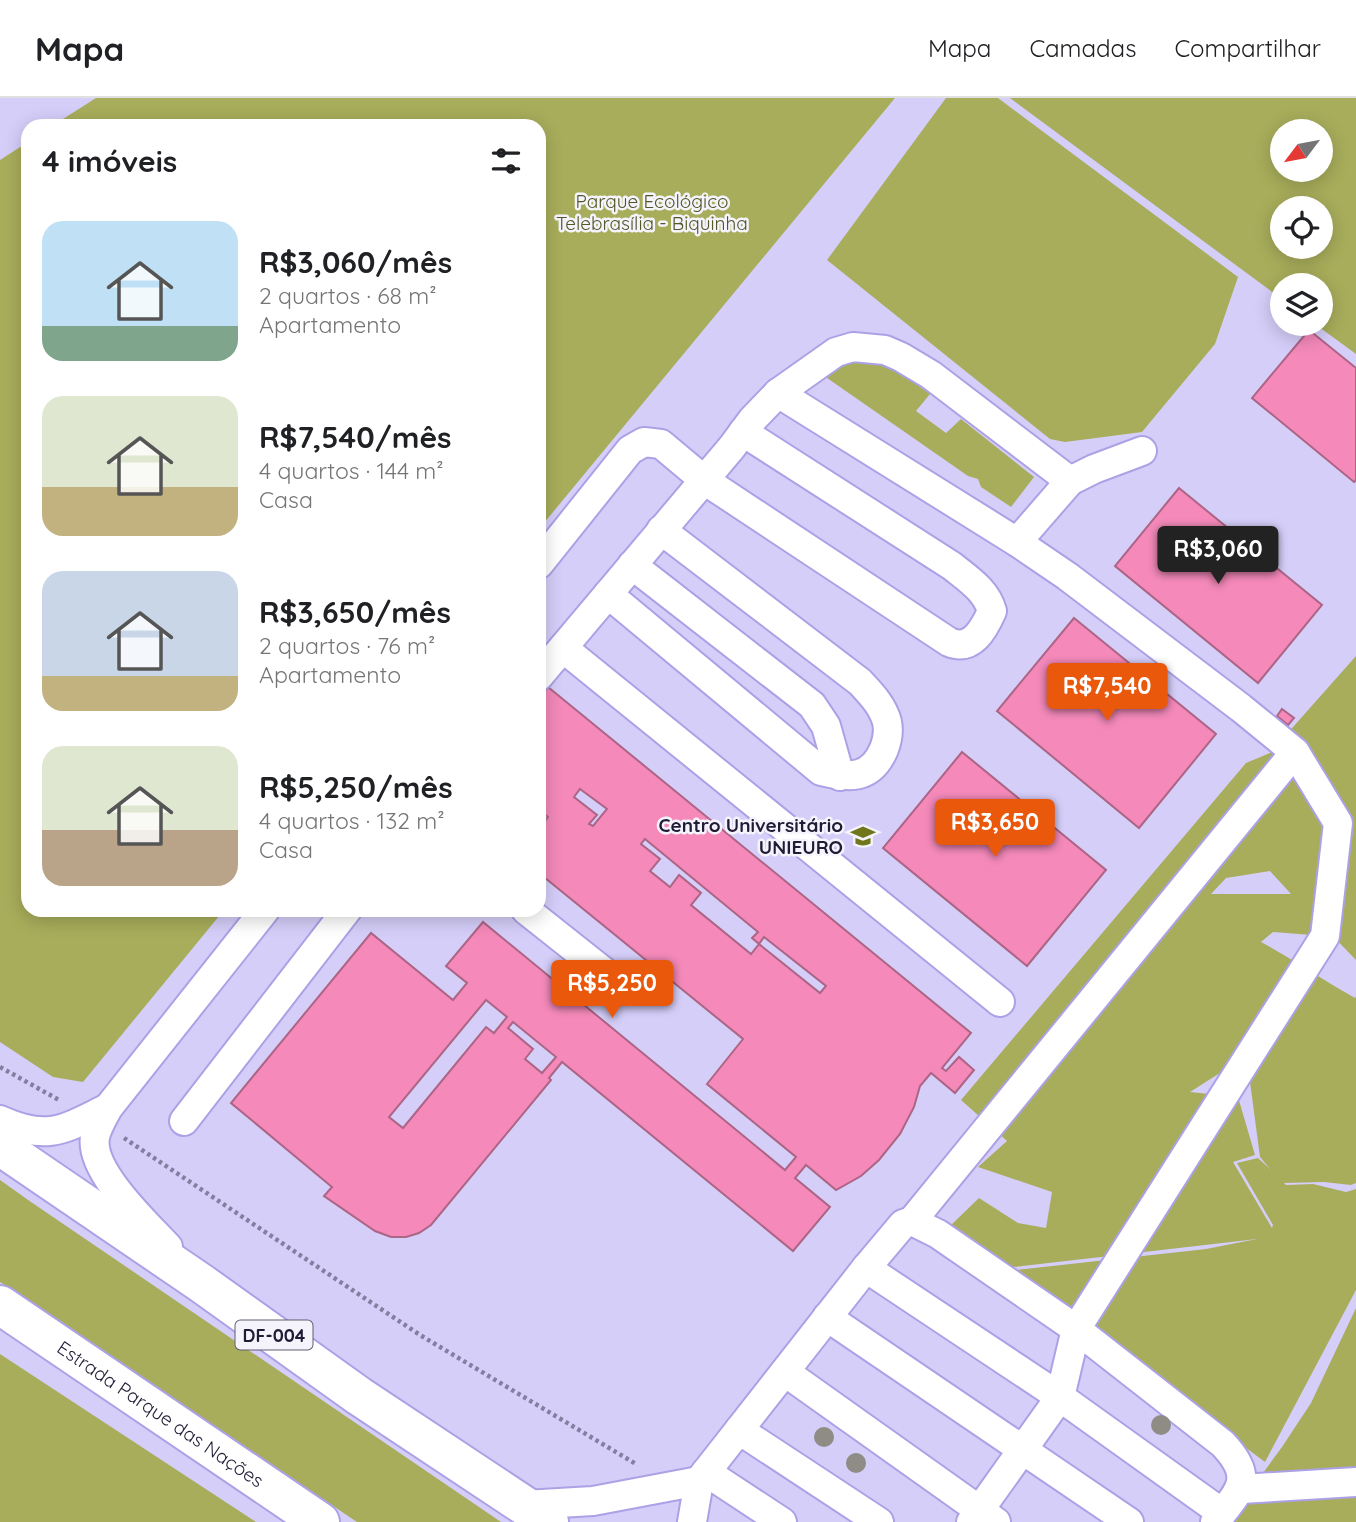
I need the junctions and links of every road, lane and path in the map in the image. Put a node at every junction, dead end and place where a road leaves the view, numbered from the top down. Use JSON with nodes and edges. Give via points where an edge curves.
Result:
{"nodes":[{"id":1,"x":778,"y":393,"type":"junction"},
{"id":2,"x":743,"y":432,"type":"junction"},
{"id":3,"x":1142,"y":451,"type":"dead end"},
{"id":4,"x":704,"y":481,"type":"junction"},
{"id":5,"x":1070,"y":481,"type":"junction"},
{"id":6,"x":661,"y":530,"type":"junction"},
{"id":7,"x":1017,"y":542,"type":"junction"},
{"id":8,"x":546,"y":555,"type":"edge"},
{"id":9,"x":632,"y":565,"type":"junction"},
{"id":10,"x":608,"y":594,"type":"junction"},
{"id":11,"x":562,"y":648,"type":"junction"},
{"id":12,"x":546,"y":667,"type":"edge"},
{"id":13,"x":1295,"y":752,"type":"junction"},
{"id":14,"x":840,"y":776,"type":"junction"},
{"id":15,"x":259,"y":917,"type":"edge"},
{"id":16,"x":342,"y":917,"type":"edge"},
{"id":17,"x":535,"y":917,"type":"edge"},
{"id":18,"x":613,"y":979,"type":"dead end"},
{"id":19,"x":1000,"y":1002,"type":"dead end"},
{"id":20,"x":0,"y":1067,"type":"edge"},
{"id":21,"x":100,"y":1116,"type":"junction"},
{"id":22,"x":0,"y":1120,"type":"edge"},
{"id":23,"x":184,"y":1121,"type":"dead end"},
{"id":24,"x":0,"y":1146,"type":"edge"},
{"id":25,"x":912,"y":1222,"type":"junction"},
{"id":26,"x":866,"y":1268,"type":"junction"},
{"id":27,"x":201,"y":1283,"type":"junction"},
{"id":28,"x":0,"y":1305,"type":"edge"},
{"id":29,"x":827,"y":1317,"type":"junction"},
{"id":30,"x":1076,"y":1329,"type":"junction"},
{"id":31,"x":785,"y":1372,"type":"junction"},
{"id":32,"x":1060,"y":1397,"type":"junction"},
{"id":33,"x":739,"y":1430,"type":"junction"},
{"id":34,"x":1022,"y":1450,"type":"junction"},
{"id":35,"x":693,"y":1480,"type":"junction"},
{"id":36,"x":1356,"y":1482,"type":"edge"},
{"id":37,"x":1241,"y":1489,"type":"junction"},
{"id":38,"x":537,"y":1514,"type":"edge"},
{"id":39,"x":1218,"y":1517,"type":"edge"},
{"id":40,"x":982,"y":1518,"type":"edge"},
{"id":41,"x":320,"y":1522,"type":"edge"},
{"id":42,"x":692,"y":1522,"type":"edge"},
{"id":43,"x":782,"y":1522,"type":"edge"},
{"id":44,"x":879,"y":1522,"type":"edge"},
{"id":45,"x":1129,"y":1522,"type":"edge"}],
"edges":[{"from":1,"to":2,"type":"lane"},
{"from":1,"to":5,"type":"lane","via":[[836,352],[853,347],[885,350],[931,375]]},
{"from":1,"to":7,"type":"lane"},
{"from":2,"to":4,"type":"lane"},
{"from":2,"to":4,"type":"lane","via":[[978,587],[992,611],[977,637],[966,644],[949,642]]},
{"from":3,"to":5,"type":"lane"},
{"from":4,"to":6,"type":"lane"},
{"from":4,"to":8,"type":"lane","via":[[661,444],[644,442],[630,450]]},
{"from":5,"to":7,"type":"lane"},
{"from":6,"to":9,"type":"lane"},
{"from":6,"to":14,"type":"lane","via":[[860,682],[878,702],[888,724],[878,762],[855,776]]},
{"from":7,"to":13,"type":"lane"},
{"from":9,"to":10,"type":"lane"},
{"from":9,"to":14,"type":"lane","via":[[812,705],[827,726]]},
{"from":10,"to":11,"type":"lane"},
{"from":10,"to":14,"type":"lane","via":[[803,757],[821,771]]},
{"from":11,"to":12,"type":"lane"},
{"from":11,"to":19,"type":"lane"},
{"from":13,"to":25,"type":"lane"},
{"from":13,"to":30,"type":"lane","via":[[1338,823],[1325,936]]},
{"from":15,"to":21,"type":"lane"},
{"from":16,"to":23,"type":"lane"},
{"from":17,"to":18,"type":"lane"},
{"from":20,"to":21,"type":"path"},
{"from":21,"to":22,"type":"lane","via":[[40,1133]]},
{"from":21,"to":27,"type":"lane","via":[[94,1138],[101,1167],[121,1196]]},
{"from":21,"to":35,"type":"path","via":[[421,1335]]},
{"from":24,"to":27,"type":"highway","number":"DF-004"},
{"from":25,"to":26,"type":"lane","via":[[903,1224]]},
{"from":25,"to":30,"type":"lane","via":[[938,1234]]},
{"from":26,"to":29,"type":"lane"},
{"from":26,"to":32,"type":"lane"},
{"from":27,"to":38,"type":"highway","number":"DF-004","via":[[359,1396]]},
{"from":28,"to":41,"type":"highway","name":"Estrada Parque das Nações"},
{"from":29,"to":31,"type":"lane"},
{"from":29,"to":34,"type":"lane"},
{"from":30,"to":32,"type":"lane"},
{"from":30,"to":37,"type":"lane","via":[[1223,1444],[1242,1474]]},
{"from":31,"to":33,"type":"lane"},
{"from":31,"to":40,"type":"lane"},
{"from":32,"to":34,"type":"lane"},
{"from":32,"to":39,"type":"lane"},
{"from":33,"to":35,"type":"lane"},
{"from":33,"to":44,"type":"lane"},
{"from":34,"to":40,"type":"lane"},
{"from":34,"to":45,"type":"lane"},
{"from":35,"to":38,"type":"lane"},
{"from":35,"to":42,"type":"lane"},
{"from":35,"to":43,"type":"lane"},
{"from":36,"to":37,"type":"lane"},
{"from":37,"to":39,"type":"lane"}]}
